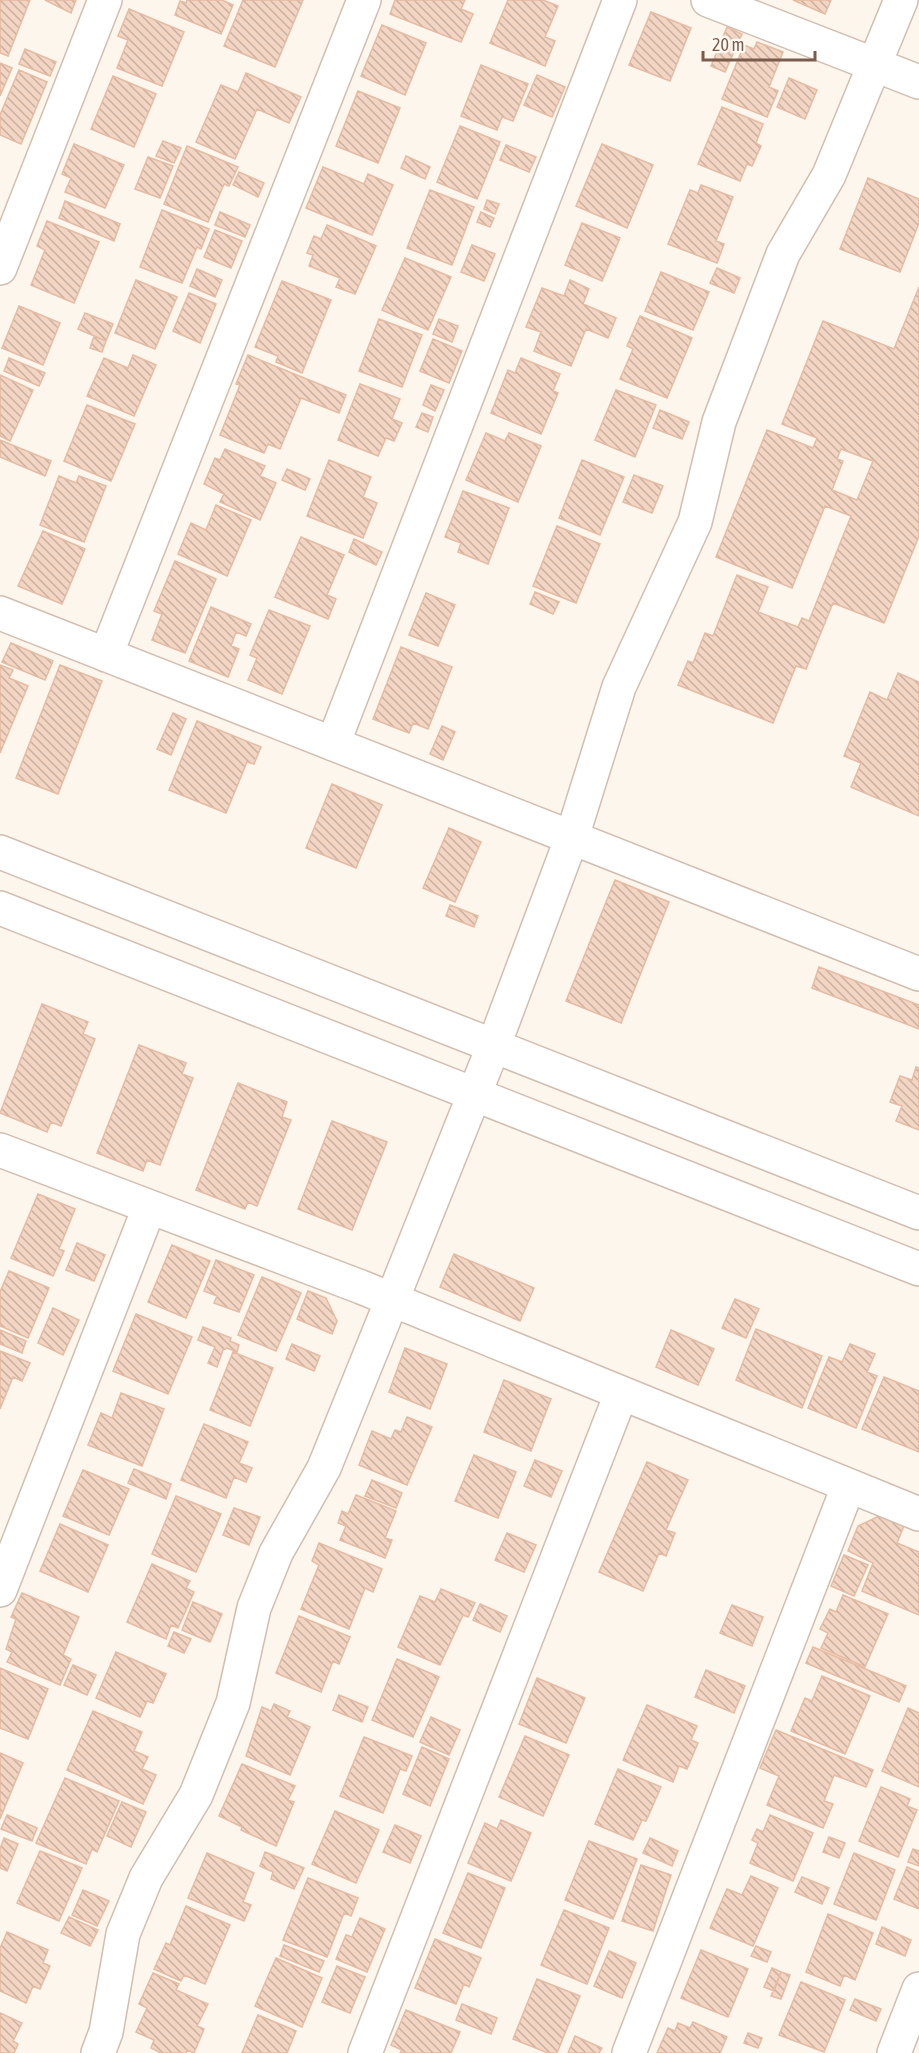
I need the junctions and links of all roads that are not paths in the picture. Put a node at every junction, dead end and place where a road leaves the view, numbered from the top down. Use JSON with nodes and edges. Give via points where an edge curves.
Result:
{"nodes":[{"id":1,"x":105,"y":0,"type":"edge"},
{"id":2,"x":364,"y":0,"type":"edge"},
{"id":3,"x":620,"y":0,"type":"edge"},
{"id":4,"x":708,"y":0,"type":"edge"},
{"id":5,"x":901,"y":0,"type":"edge"},
{"id":6,"x":876,"y":64,"type":"junction"},
{"id":7,"x":919,"y":82,"type":"edge"},
{"id":8,"x":0,"y":268,"type":"edge"},
{"id":9,"x":0,"y":613,"type":"edge"},
{"id":10,"x":106,"y":655,"type":"junction"},
{"id":11,"x":333,"y":744,"type":"junction"},
{"id":12,"x":572,"y":837,"type":"junction"},
{"id":13,"x":0,"y":852,"type":"edge"},
{"id":14,"x":0,"y":908,"type":"edge"},
{"id":15,"x":919,"y":974,"type":"edge"},
{"id":16,"x":494,"y":1045,"type":"junction"},
{"id":17,"x":474,"y":1095,"type":"junction"},
{"id":18,"x":0,"y":1150,"type":"edge"},
{"id":19,"x":149,"y":1208,"type":"junction"},
{"id":20,"x":919,"y":1213,"type":"edge"},
{"id":21,"x":919,"y":1269,"type":"edge"},
{"id":22,"x":392,"y":1300,"type":"junction"},
{"id":23,"x":621,"y":1394,"type":"junction"},
{"id":24,"x":848,"y":1487,"type":"junction"},
{"id":25,"x":919,"y":1514,"type":"edge"},
{"id":26,"x":0,"y":1590,"type":"edge"},
{"id":27,"x":919,"y":1989,"type":"edge"},
{"id":28,"x":98,"y":2053,"type":"edge"},
{"id":29,"x":365,"y":2053,"type":"edge"},
{"id":30,"x":629,"y":2053,"type":"edge"},
{"id":31,"x":894,"y":2053,"type":"edge"}],
"edges":[{"from":1,"to":8,"type":"street"},
{"from":2,"to":10,"type":"street"},
{"from":3,"to":11,"type":"street"},
{"from":4,"to":6,"type":"street"},
{"from":5,"to":6,"type":"street"},
{"from":6,"to":7,"type":"street"},
{"from":6,"to":12,"type":"street","via":[[829,175],[783,254],[719,422],[695,522],[619,687]]},
{"from":9,"to":10,"type":"street"},
{"from":10,"to":11,"type":"street"},
{"from":11,"to":12,"type":"street"},
{"from":12,"to":15,"type":"street"},
{"from":12,"to":16,"type":"street"},
{"from":13,"to":16,"type":"street"},
{"from":14,"to":17,"type":"street"},
{"from":16,"to":17,"type":"street"},
{"from":16,"to":20,"type":"street"},
{"from":17,"to":21,"type":"street"},
{"from":17,"to":22,"type":"street"},
{"from":18,"to":19,"type":"street"},
{"from":19,"to":22,"type":"street"},
{"from":19,"to":26,"type":"street"},
{"from":22,"to":23,"type":"street"},
{"from":22,"to":28,"type":"street","via":[[324,1468],[276,1553],[254,1608],[233,1703],[196,1795],[146,1878],[123,1934],[106,2032]]},
{"from":23,"to":24,"type":"street"},
{"from":23,"to":29,"type":"street"},
{"from":24,"to":25,"type":"street"},
{"from":24,"to":30,"type":"street"},
{"from":27,"to":31,"type":"street"}]}
